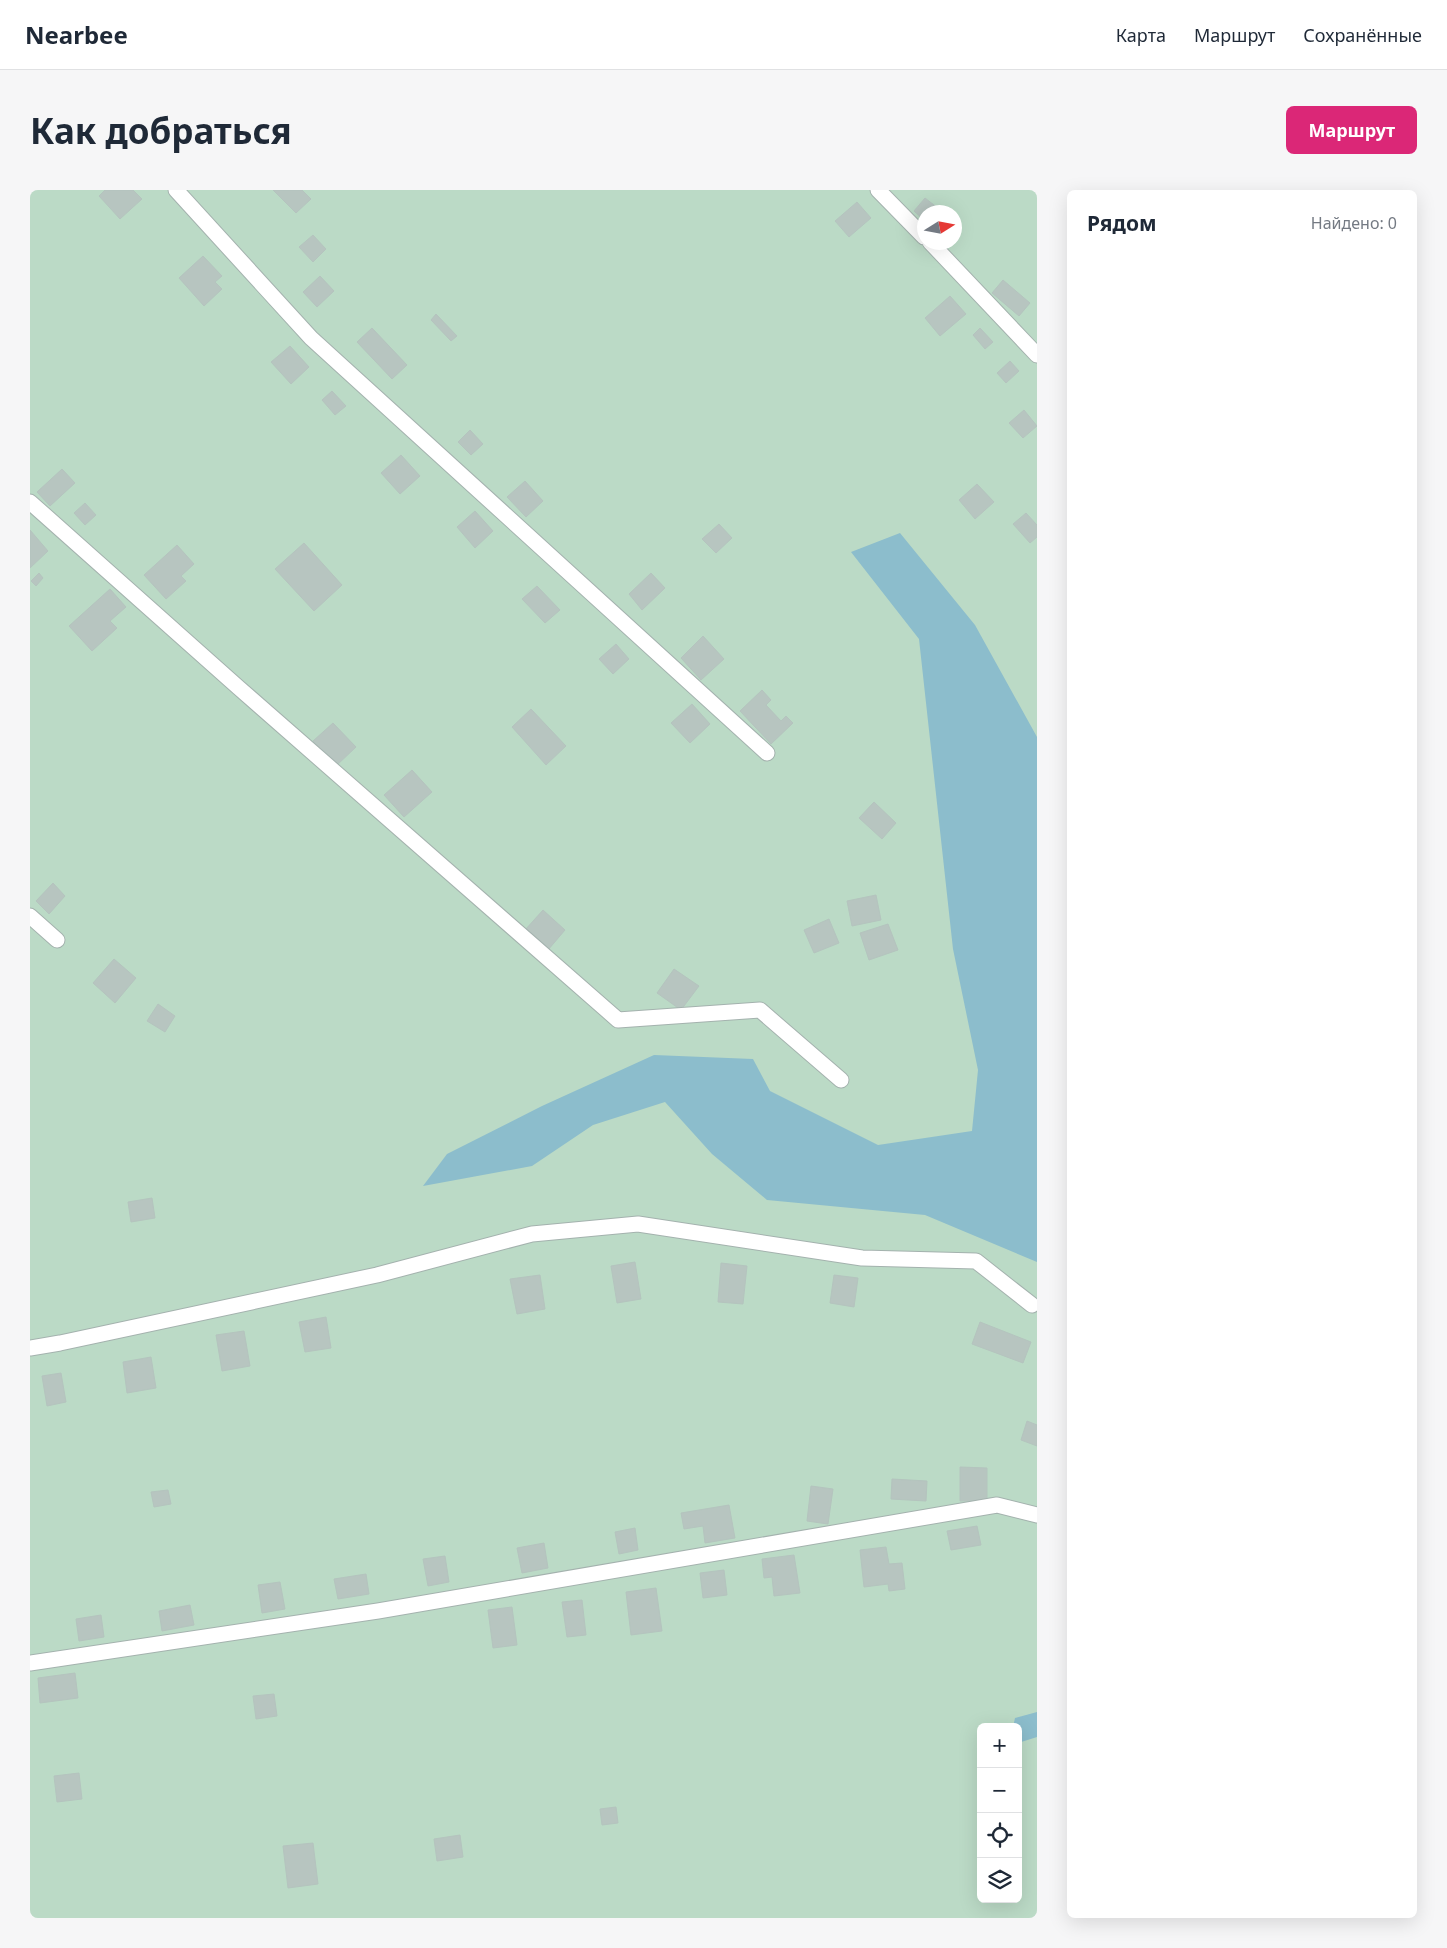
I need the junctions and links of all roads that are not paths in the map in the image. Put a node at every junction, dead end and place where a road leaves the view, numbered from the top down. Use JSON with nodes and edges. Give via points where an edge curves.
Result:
{"nodes":[{"id":1,"x":176,"y":190,"type":"edge"},
{"id":2,"x":878,"y":190,"type":"edge"},
{"id":3,"x":917,"y":230,"type":"edge"},
{"id":4,"x":938,"y":250,"type":"edge"},
{"id":5,"x":1037,"y":355,"type":"edge"},
{"id":6,"x":30,"y":502,"type":"edge"},
{"id":7,"x":767,"y":753,"type":"dead end"},
{"id":8,"x":30,"y":916,"type":"edge"},
{"id":9,"x":57,"y":940,"type":"dead end"},
{"id":10,"x":841,"y":1080,"type":"dead end"},
{"id":11,"x":1032,"y":1305,"type":"dead end"},
{"id":12,"x":30,"y":1348,"type":"edge"},
{"id":13,"x":1037,"y":1514,"type":"edge"},
{"id":14,"x":30,"y":1663,"type":"edge"}],
"edges":[{"from":1,"to":7,"type":"lane","via":[[311,338]]},
{"from":2,"to":3,"type":"lane"},
{"from":4,"to":5,"type":"lane"},
{"from":6,"to":10,"type":"lane","via":[[618,1020],[760,1010]]},
{"from":8,"to":9,"type":"lane"},
{"from":11,"to":12,"type":"lane","via":[[976,1261],[862,1258],[638,1224],[532,1234],[377,1275]]},
{"from":13,"to":14,"type":"lane","via":[[997,1505],[387,1609]]}]}
